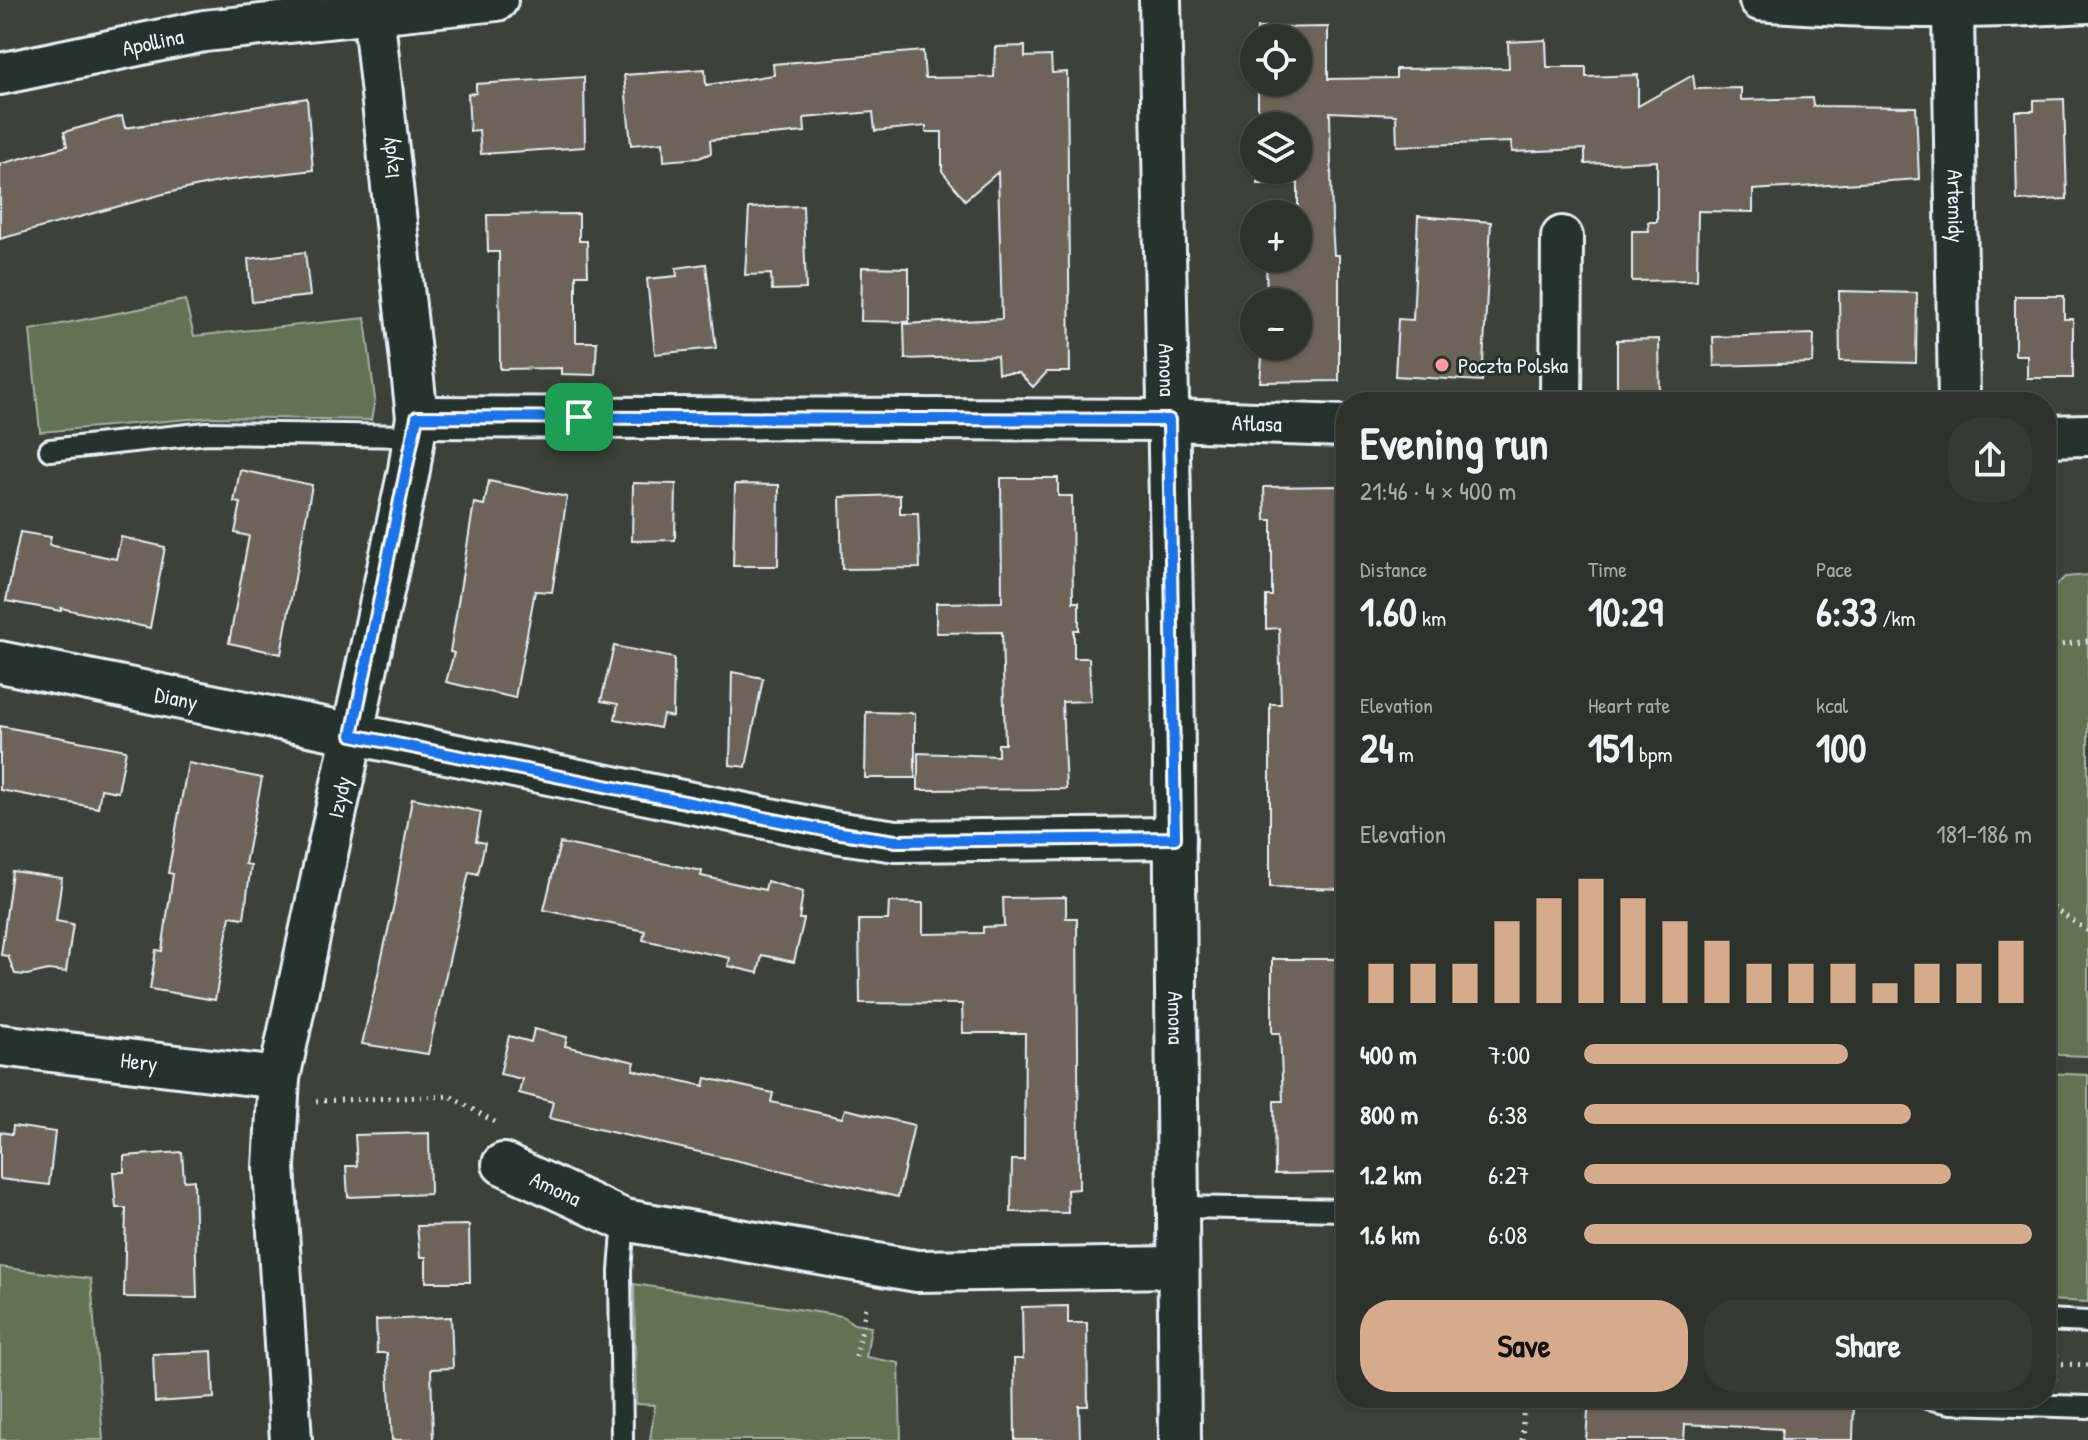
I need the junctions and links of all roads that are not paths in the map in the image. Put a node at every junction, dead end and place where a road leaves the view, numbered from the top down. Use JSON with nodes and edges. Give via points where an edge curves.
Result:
{"nodes":[{"id":1,"x":497,"y":0,"type":"edge"},
{"id":2,"x":1160,"y":0,"type":"edge"},
{"id":3,"x":1760,"y":0,"type":"edge"},
{"id":4,"x":2088,"y":2,"type":"edge"},
{"id":5,"x":1953,"y":5,"type":"edge"},
{"id":6,"x":373,"y":11,"type":"junction"},
{"id":7,"x":0,"y":74,"type":"edge"},
{"id":8,"x":1562,"y":237,"type":"dead end"},
{"id":9,"x":1561,"y":392,"type":"edge"},
{"id":10,"x":1959,"y":392,"type":"edge"},
{"id":11,"x":1169,"y":420,"type":"junction"},
{"id":12,"x":1336,"y":426,"type":"edge"},
{"id":13,"x":415,"y":427,"type":"junction"},
{"id":14,"x":2088,"y":435,"type":"edge"},
{"id":15,"x":2056,"y":436,"type":"edge"},
{"id":16,"x":50,"y":450,"type":"dead end"},
{"id":17,"x":0,"y":662,"type":"edge"},
{"id":18,"x":352,"y":735,"type":"junction"},
{"id":19,"x":1175,"y":838,"type":"junction"},
{"id":20,"x":0,"y":1045,"type":"edge"},
{"id":21,"x":279,"y":1078,"type":"junction"},
{"id":22,"x":503,"y":1164,"type":"road end"},
{"id":23,"x":1176,"y":1207,"type":"junction"},
{"id":24,"x":1336,"y":1210,"type":"edge"},
{"id":25,"x":624,"y":1220,"type":"junction"},
{"id":26,"x":1178,"y":1267,"type":"junction"},
{"id":27,"x":2056,"y":1320,"type":"edge"},
{"id":28,"x":2088,"y":1322,"type":"edge"},
{"id":29,"x":2056,"y":1406,"type":"edge"},
{"id":30,"x":2088,"y":1407,"type":"edge"},
{"id":31,"x":291,"y":1440,"type":"edge"},
{"id":32,"x":622,"y":1440,"type":"edge"},
{"id":33,"x":1180,"y":1440,"type":"edge"}],
"edges":[{"from":1,"to":6,"type":"street","name":"Apollina"},
{"from":2,"to":11,"type":"street","name":"Amona"},
{"from":3,"to":5,"type":"street","via":[[1865,9]]},
{"from":4,"to":5,"type":"street"},
{"from":5,"to":10,"type":"street","name":"Artemidy"},
{"from":6,"to":7,"type":"street","name":"Apollina","via":[[204,31]]},
{"from":6,"to":13,"type":"street","name":"Izydy"},
{"from":8,"to":9,"type":"street"},
{"from":11,"to":12,"type":"street","name":"Atlasa"},
{"from":11,"to":13,"type":"street","name":"Atlasa"},
{"from":11,"to":19,"type":"street","name":"Amona"},
{"from":13,"to":16,"type":"lane","via":[[207,433]]},
{"from":13,"to":18,"type":"street","name":"Izydy"},
{"from":14,"to":15,"type":"street"},
{"from":17,"to":18,"type":"street","name":"Diany"},
{"from":18,"to":19,"type":"street","name":"Diany","via":[[896,841]]},
{"from":18,"to":21,"type":"street","name":"Izydy"},
{"from":19,"to":23,"type":"street","name":"Amona"},
{"from":20,"to":21,"type":"street","name":"Hery"},
{"from":21,"to":31,"type":"street","name":"Izydy","via":[[274,1167]]},
{"from":22,"to":25,"type":"street","name":"Amona"},
{"from":23,"to":24,"type":"lane"},
{"from":23,"to":26,"type":"street","name":"Amona"},
{"from":25,"to":26,"type":"street","name":"Amona","via":[[917,1271]]},
{"from":25,"to":32,"type":"lane"},
{"from":26,"to":33,"type":"street","name":"Amona"},
{"from":27,"to":28,"type":"lane"},
{"from":29,"to":30,"type":"lane"}]}
